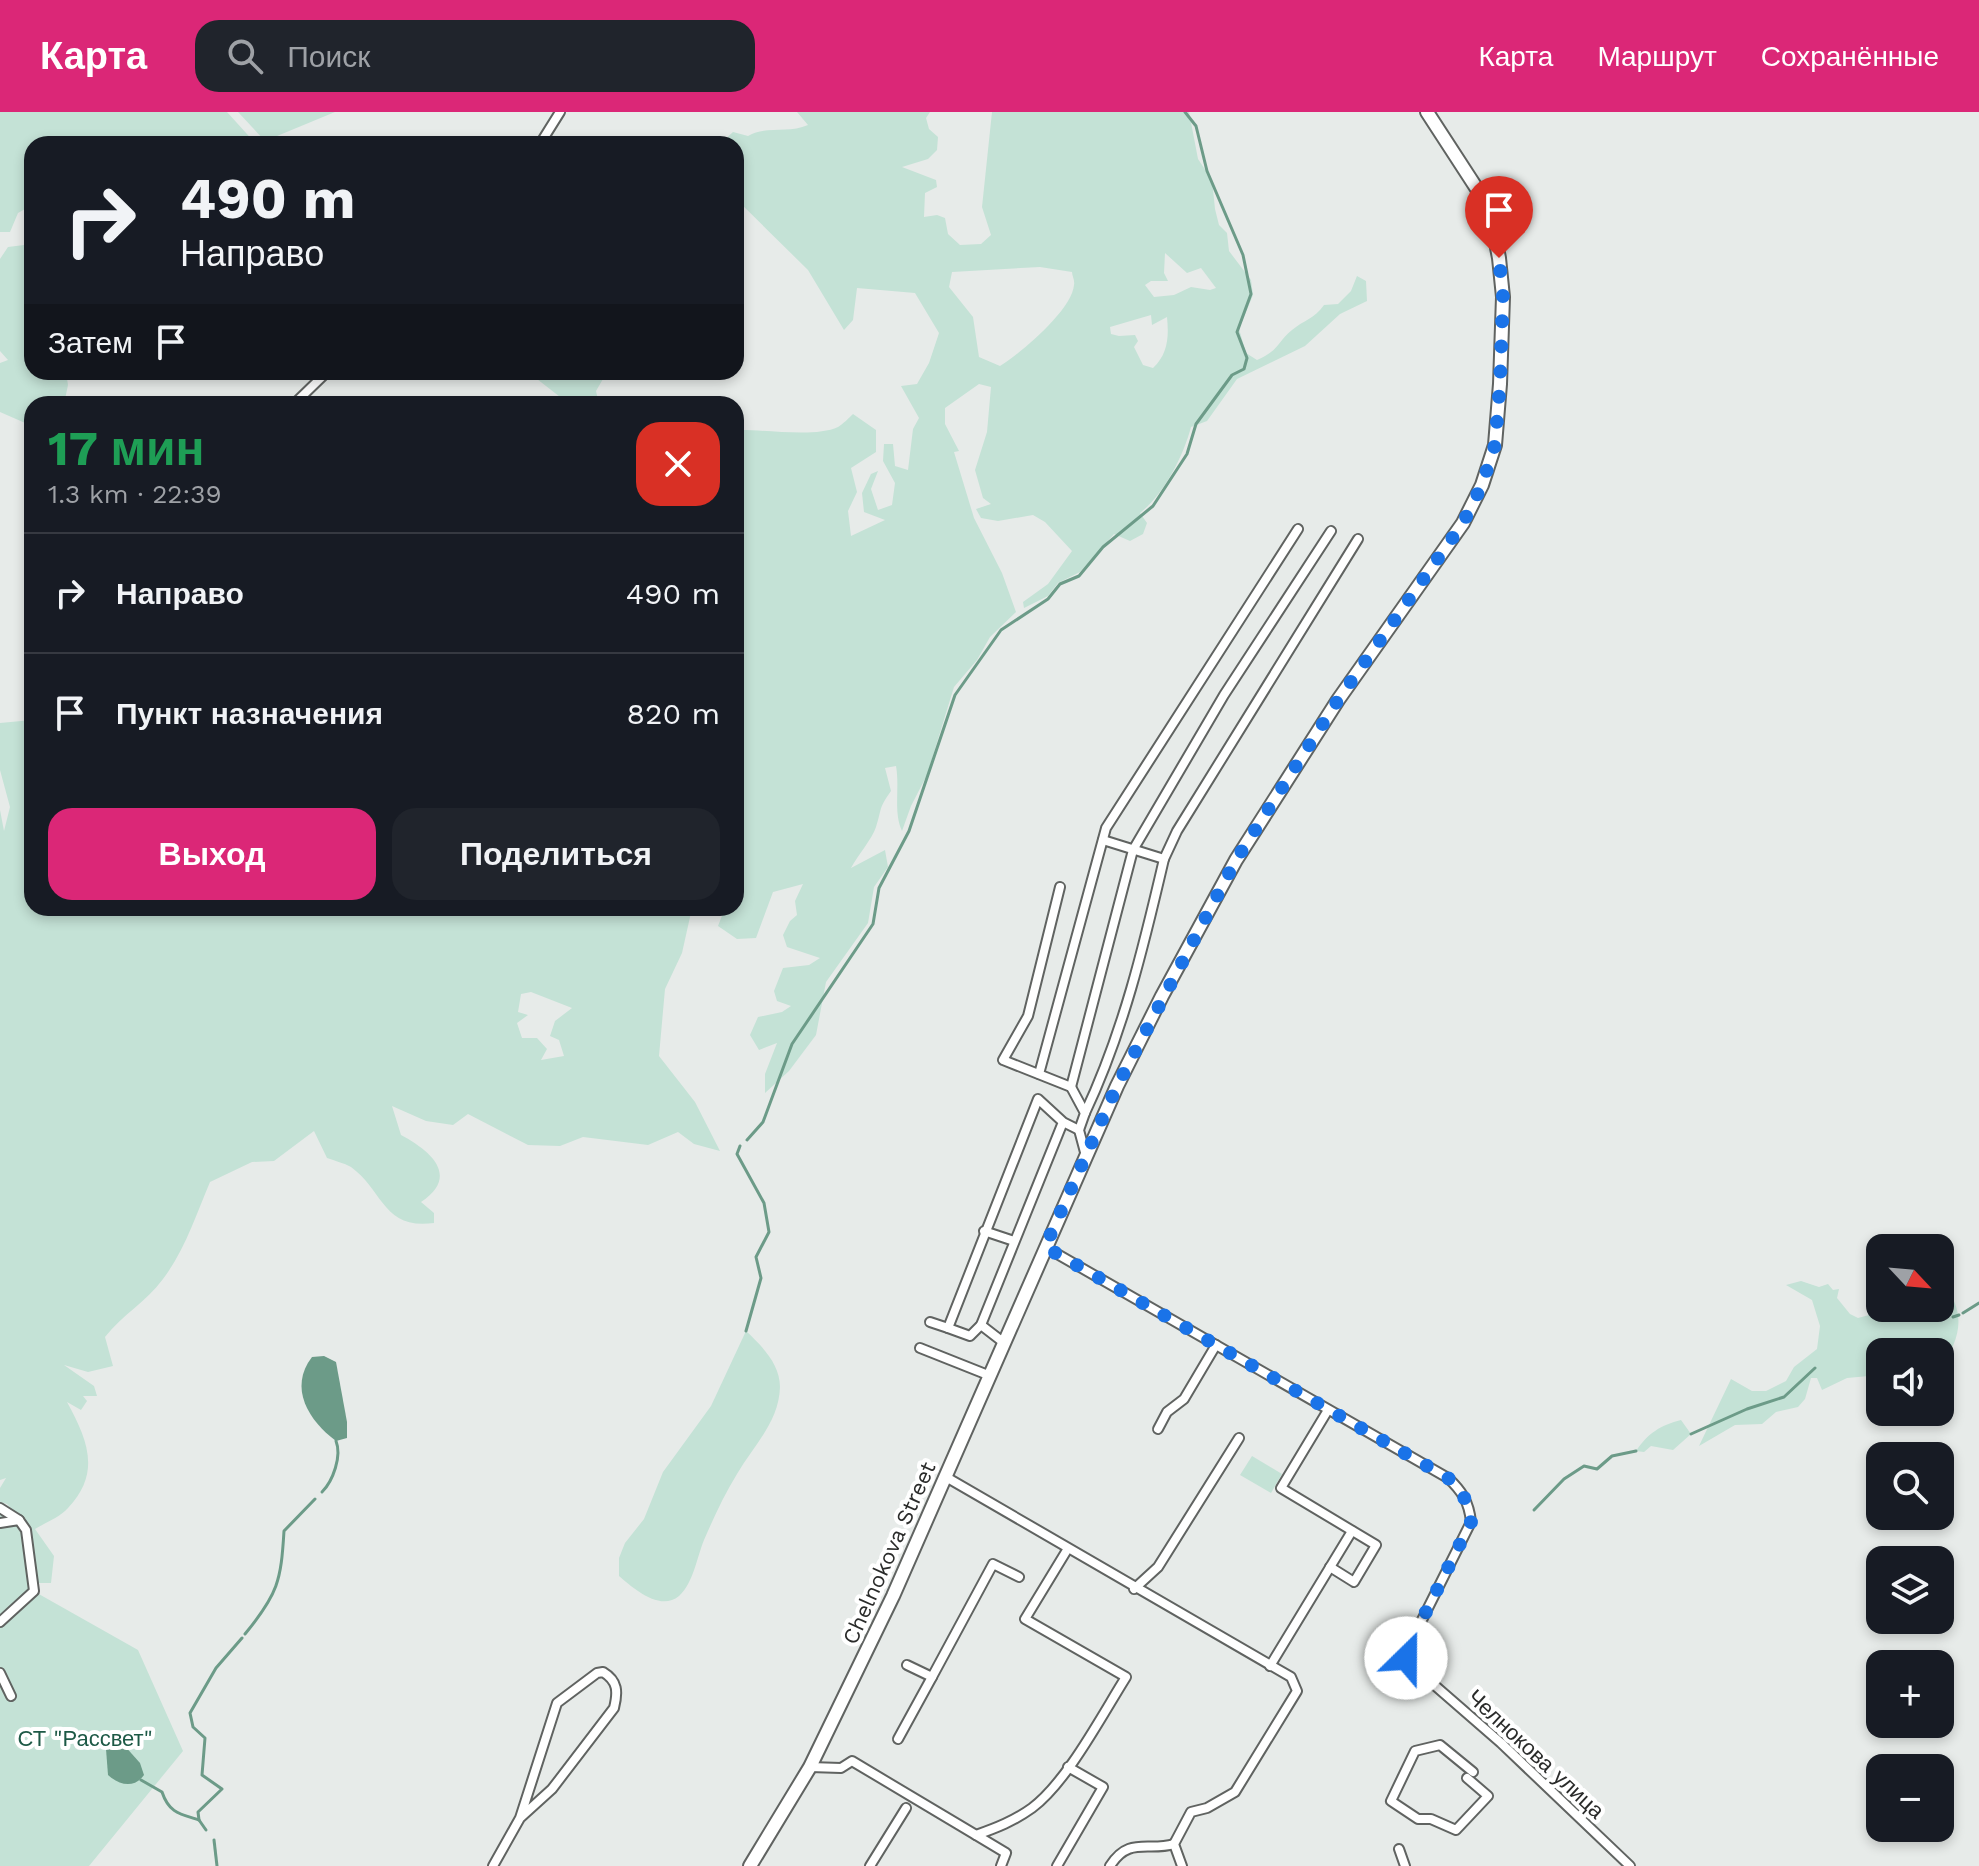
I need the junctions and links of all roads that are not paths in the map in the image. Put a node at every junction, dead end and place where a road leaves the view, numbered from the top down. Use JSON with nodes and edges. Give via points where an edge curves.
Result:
{"nodes":[{"id":1,"x":560,"y":112,"type":"edge"},
{"id":2,"x":1427,"y":112,"type":"edge"},
{"id":3,"x":545,"y":136,"type":"edge"},
{"id":4,"x":319,"y":380,"type":"edge"},
{"id":5,"x":302,"y":396,"type":"edge"},
{"id":6,"x":1298,"y":529,"type":"dead end"},
{"id":7,"x":1331,"y":531,"type":"dead end"},
{"id":8,"x":1358,"y":539,"type":"dead end"},
{"id":9,"x":1103,"y":840,"type":"junction"},
{"id":10,"x":1133,"y":850,"type":"junction"},
{"id":11,"x":1164,"y":859,"type":"junction"},
{"id":12,"x":1060,"y":887,"type":"dead end"},
{"id":13,"x":1039,"y":1074,"type":"junction"},
{"id":14,"x":1071,"y":1087,"type":"junction"},
{"id":15,"x":1085,"y":1113,"type":"junction"},
{"id":16,"x":1063,"y":1122,"type":"junction"},
{"id":17,"x":1079,"y":1130,"type":"junction"},
{"id":18,"x":1087,"y":1158,"type":"junction"},
{"id":19,"x":984,"y":1231,"type":"junction"},
{"id":20,"x":1014,"y":1241,"type":"junction"},
{"id":21,"x":1045,"y":1247,"type":"junction"},
{"id":22,"x":930,"y":1322,"type":"dead end"},
{"id":23,"x":981,"y":1325,"type":"junction"},
{"id":24,"x":948,"y":1328,"type":"junction"},
{"id":25,"x":1003,"y":1342,"type":"junction"},
{"id":26,"x":1216,"y":1345,"type":"junction"},
{"id":27,"x":920,"y":1348,"type":"dead end"},
{"id":28,"x":988,"y":1375,"type":"junction"},
{"id":29,"x":1328,"y":1410,"type":"junction"},
{"id":30,"x":1158,"y":1429,"type":"dead end"},
{"id":31,"x":1239,"y":1438,"type":"dead end"},
{"id":32,"x":946,"y":1477,"type":"junction"},
{"id":33,"x":0,"y":1508,"type":"edge"},
{"id":34,"x":19,"y":1520,"type":"junction"},
{"id":35,"x":0,"y":1523,"type":"edge"},
{"id":36,"x":1352,"y":1531,"type":"junction"},
{"id":37,"x":1067,"y":1550,"type":"junction"},
{"id":38,"x":1330,"y":1567,"type":"junction"},
{"id":39,"x":1019,"y":1577,"type":"dead end"},
{"id":40,"x":1134,"y":1589,"type":"junction"},
{"id":41,"x":0,"y":1622,"type":"edge"},
{"id":42,"x":907,"y":1665,"type":"dead end"},
{"id":43,"x":1270,"y":1666,"type":"junction"},
{"id":44,"x":0,"y":1673,"type":"edge"},
{"id":45,"x":932,"y":1677,"type":"junction"},
{"id":46,"x":11,"y":1696,"type":"dead end"},
{"id":47,"x":898,"y":1739,"type":"dead end"},
{"id":48,"x":810,"y":1767,"type":"junction"},
{"id":49,"x":1068,"y":1767,"type":"junction"},
{"id":50,"x":1470,"y":1775,"type":"joint"},
{"id":51,"x":906,"y":1808,"type":"dead end"},
{"id":52,"x":520,"y":1818,"type":"junction"},
{"id":53,"x":976,"y":1835,"type":"junction"},
{"id":54,"x":1174,"y":1844,"type":"junction"},
{"id":55,"x":1399,"y":1849,"type":"dead end"},
{"id":56,"x":493,"y":1866,"type":"edge"},
{"id":57,"x":750,"y":1866,"type":"edge"},
{"id":58,"x":870,"y":1866,"type":"edge"},
{"id":59,"x":1001,"y":1866,"type":"edge"},
{"id":60,"x":1057,"y":1866,"type":"edge"},
{"id":61,"x":1110,"y":1866,"type":"edge"},
{"id":62,"x":1182,"y":1866,"type":"edge"},
{"id":63,"x":1405,"y":1866,"type":"edge"},
{"id":64,"x":1630,"y":1866,"type":"edge"}],
"edges":[{"from":1,"to":3,"type":"street"},
{"from":2,"to":18,"type":"main road","name":"Chelnokova Street","via":[[1479,192],[1493,227],[1502,347],[1495,445],[1463,523],[1338,700],[1236,860],[1117,1086]]},
{"from":4,"to":5,"type":"street"},
{"from":6,"to":9,"type":"street"},
{"from":7,"to":10,"type":"street","via":[[1224,695]]},
{"from":8,"to":11,"type":"street"},
{"from":9,"to":10,"type":"street"},
{"from":9,"to":13,"type":"street"},
{"from":10,"to":11,"type":"street"},
{"from":10,"to":14,"type":"street"},
{"from":11,"to":15,"type":"street","via":[[1141,959]]},
{"from":12,"to":13,"type":"street","via":[[1028,1016],[1003,1060]]},
{"from":13,"to":14,"type":"street"},
{"from":14,"to":15,"type":"street"},
{"from":15,"to":17,"type":"street"},
{"from":16,"to":17,"type":"street"},
{"from":16,"to":19,"type":"street","via":[[1038,1099]]},
{"from":16,"to":20,"type":"street"},
{"from":17,"to":18,"type":"street"},
{"from":18,"to":21,"type":"main road","name":"Chelnokova Street"},
{"from":19,"to":20,"type":"street"},
{"from":19,"to":24,"type":"street"},
{"from":20,"to":23,"type":"street"},
{"from":21,"to":25,"type":"main road","name":"Chelnokova Street"},
{"from":21,"to":26,"type":"street"},
{"from":22,"to":24,"type":"street"},
{"from":23,"to":24,"type":"street","via":[[970,1336]]},
{"from":23,"to":25,"type":"street"},
{"from":25,"to":28,"type":"main road","name":"Chelnokova Street"},
{"from":26,"to":29,"type":"street"},
{"from":26,"to":30,"type":"street","via":[[1184,1399],[1167,1412]]},
{"from":27,"to":28,"type":"street"},
{"from":28,"to":32,"type":"main road","name":"Chelnokova Street"},
{"from":29,"to":36,"type":"street","via":[[1281,1488]]},
{"from":29,"to":64,"type":"street","name":"Челнокова улица","via":[[1448,1478],[1469,1506],[1471,1522],[1406,1658]]},
{"from":31,"to":40,"type":"street","via":[[1158,1567]]},
{"from":32,"to":37,"type":"street"},
{"from":32,"to":48,"type":"main road","name":"Chelnokova Street"},
{"from":33,"to":34,"type":"street"},
{"from":34,"to":35,"type":"street"},
{"from":34,"to":41,"type":"street","via":[[26,1530],[34,1591]]},
{"from":36,"to":38,"type":"street"},
{"from":36,"to":38,"type":"street","via":[[1376,1545],[1354,1582]]},
{"from":37,"to":40,"type":"street"},
{"from":37,"to":49,"type":"street","via":[[1025,1619],[1126,1677]]},
{"from":38,"to":43,"type":"street"},
{"from":39,"to":45,"type":"street","via":[[993,1564]]},
{"from":40,"to":43,"type":"street"},
{"from":42,"to":45,"type":"street"},
{"from":43,"to":54,"type":"street","via":[[1291,1677],[1297,1691],[1235,1792],[1191,1812]]},
{"from":44,"to":46,"type":"street"},
{"from":45,"to":47,"type":"street"},
{"from":48,"to":53,"type":"street","via":[[841,1768],[852,1761]]},
{"from":48,"to":57,"type":"main road","name":"Chelnokova Street"},
{"from":49,"to":53,"type":"street","via":[[1035,1806]]},
{"from":49,"to":60,"type":"street","via":[[1103,1787]]},
{"from":50,"to":50,"type":"street","via":[[1440,1745],[1415,1751],[1391,1801],[1418,1819],[1456,1830],[1488,1796]]},
{"from":51,"to":58,"type":"street"},
{"from":52,"to":52,"type":"street","via":[[557,1703],[597,1673],[613,1678],[618,1693],[614,1708],[552,1789]]},
{"from":52,"to":56,"type":"street"},
{"from":53,"to":59,"type":"street","via":[[1006,1853]]},
{"from":54,"to":61,"type":"street","via":[[1159,1849],[1135,1846]]},
{"from":54,"to":62,"type":"street"},
{"from":55,"to":63,"type":"street"}]}
